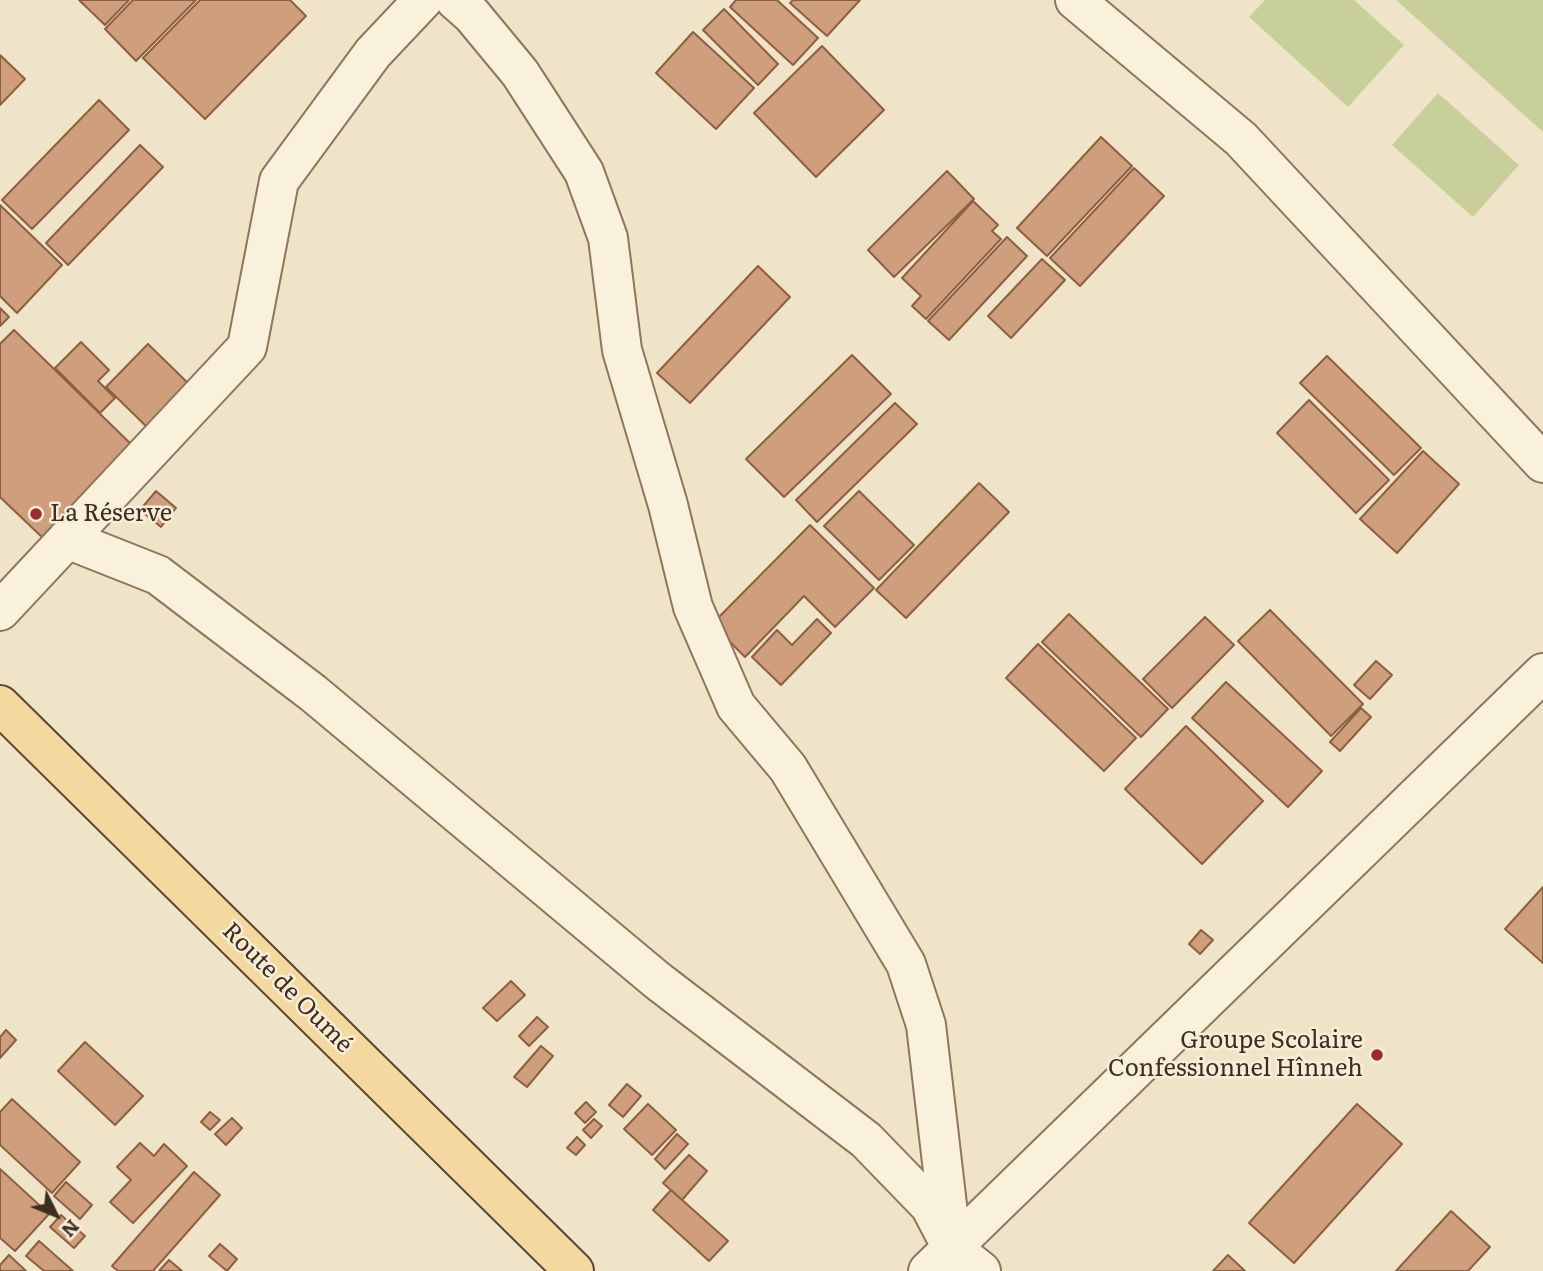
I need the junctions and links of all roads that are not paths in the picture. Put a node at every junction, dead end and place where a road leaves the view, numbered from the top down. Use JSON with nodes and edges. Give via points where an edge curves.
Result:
{"nodes":[{"id":1,"x":423,"y":0,"type":"edge"},
{"id":2,"x":455,"y":0,"type":"edge"},
{"id":3,"x":1075,"y":0,"type":"edge"},
{"id":4,"x":1543,"y":463,"type":"edge"},
{"id":5,"x":67,"y":539,"type":"junction"},
{"id":6,"x":0,"y":611,"type":"edge"},
{"id":7,"x":1543,"y":673,"type":"edge"},
{"id":8,"x":0,"y":705,"type":"edge"},
{"id":9,"x":940,"y":1259,"type":"edge"},
{"id":10,"x":574,"y":1271,"type":"edge"},
{"id":11,"x":981,"y":1271,"type":"edge"}],
"edges":[{"from":1,"to":5,"type":"street","via":[[373,53],[279,181],[247,347]]},
{"from":2,"to":9,"type":"street","via":[[520,73],[584,172],[608,238],[622,350],[693,607],[736,706],[788,768],[906,964],[926,1025]]},
{"from":3,"to":4,"type":"street","via":[[1241,139]]},
{"from":5,"to":6,"type":"street"},
{"from":5,"to":9,"type":"street","via":[[158,575],[313,693],[658,981],[866,1140],[930,1206]]},
{"from":7,"to":9,"type":"street"},
{"from":8,"to":10,"type":"main road","name":"Route de Oumé"},
{"from":9,"to":11,"type":"street"}]}
